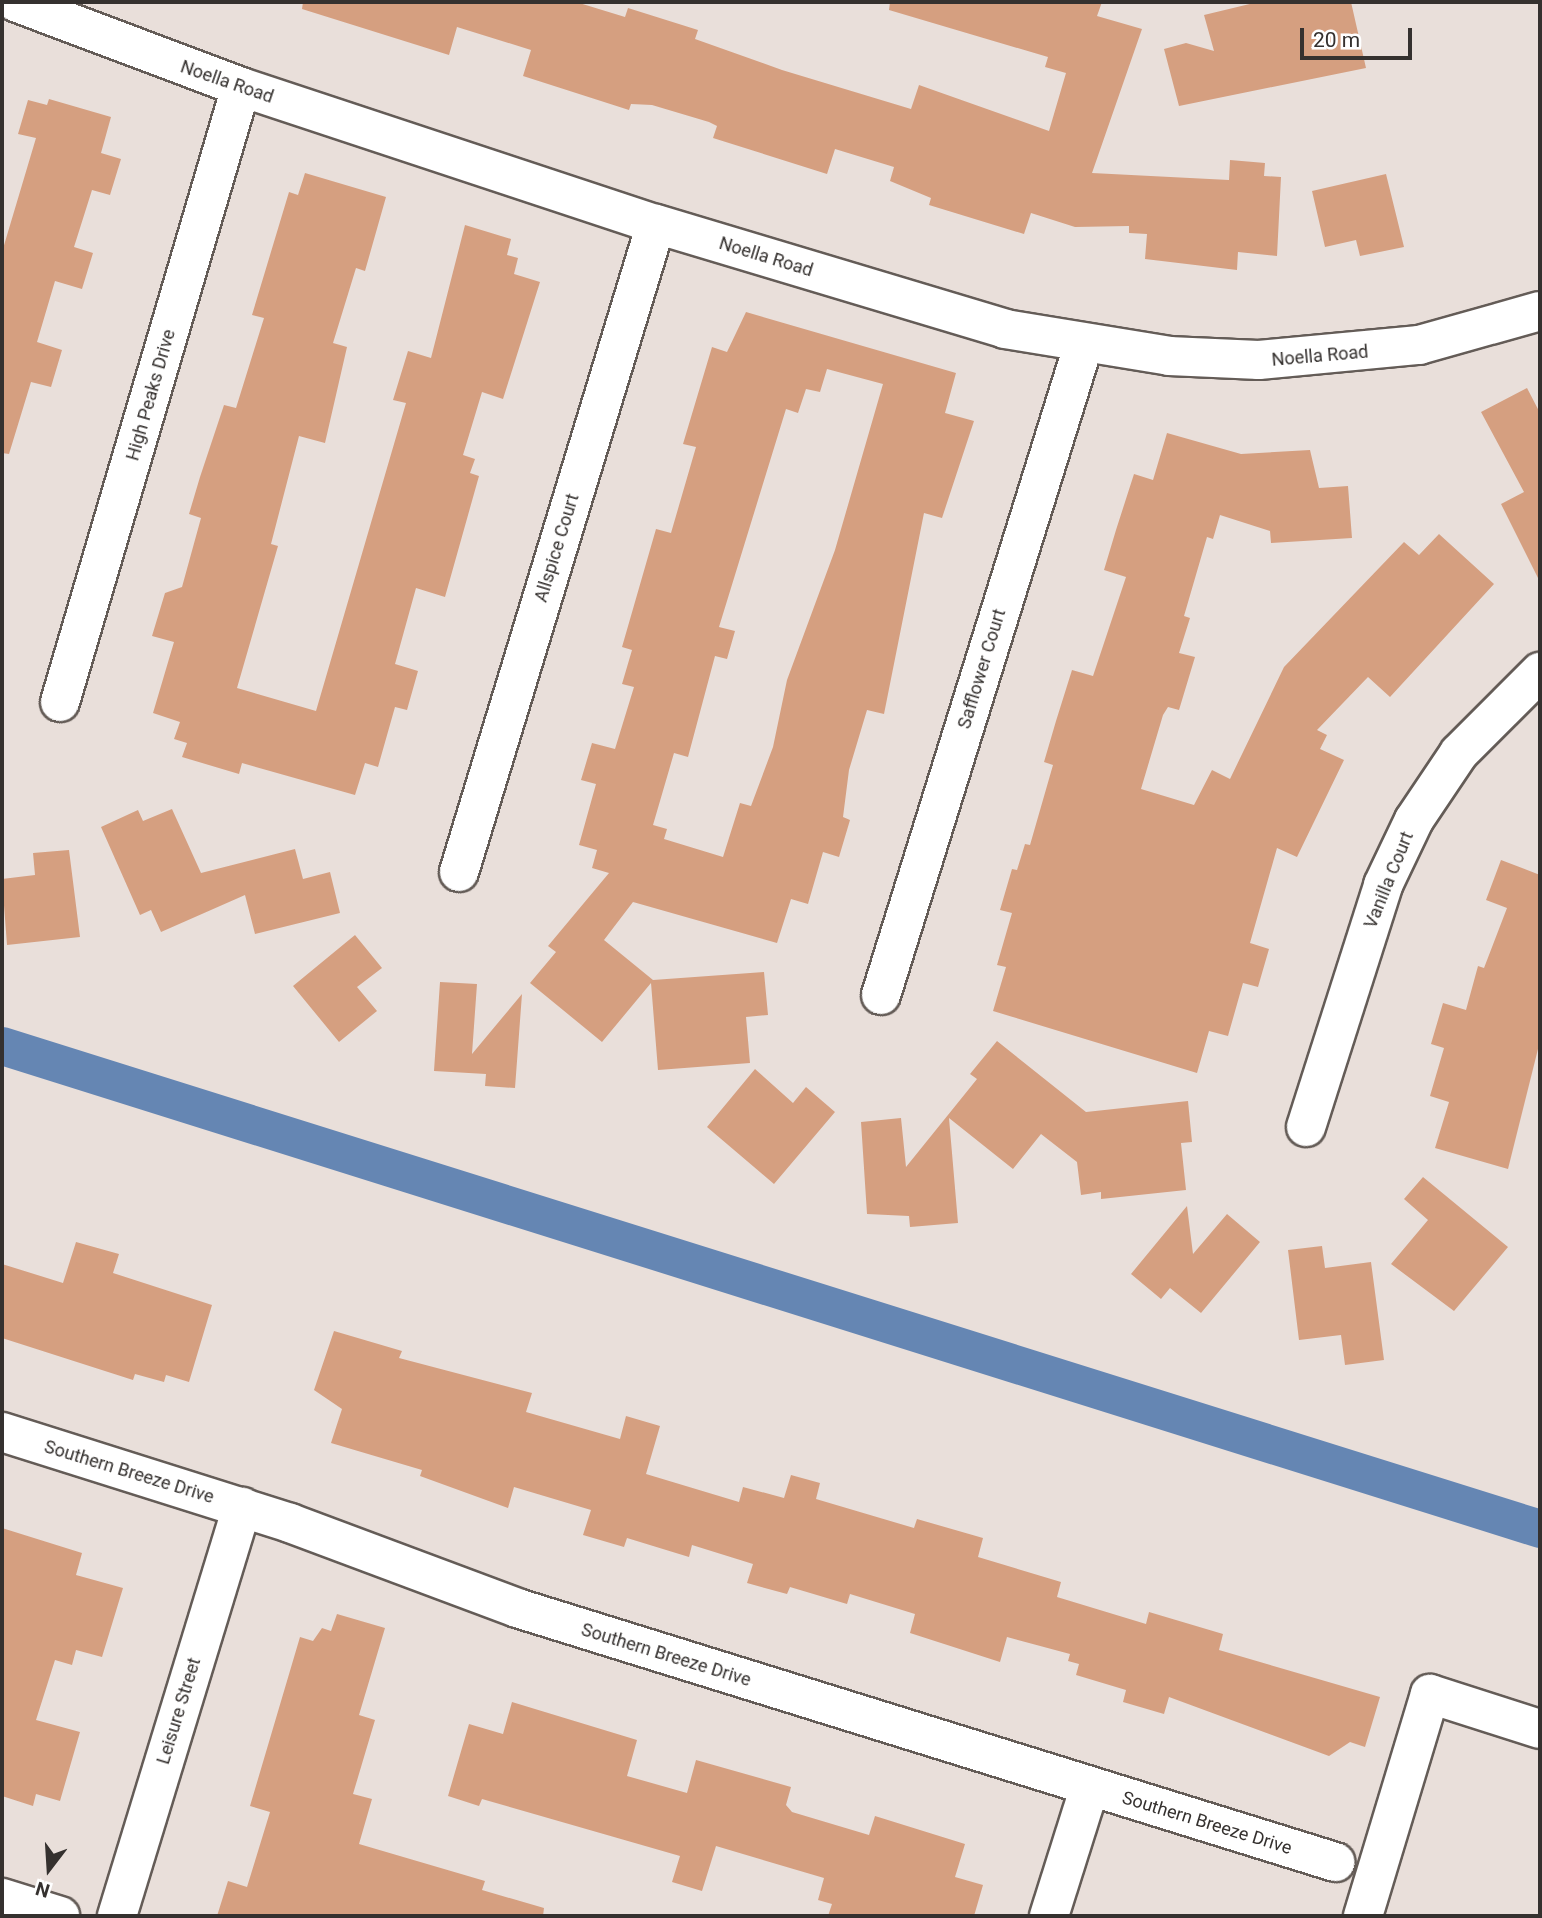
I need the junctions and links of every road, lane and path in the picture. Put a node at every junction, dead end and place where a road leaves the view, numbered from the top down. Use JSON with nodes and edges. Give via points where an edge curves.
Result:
{"nodes":[{"id":1,"x":15,"y":2,"type":"edge"},
{"id":2,"x":242,"y":87,"type":"junction"},
{"id":3,"x":656,"y":224,"type":"junction"},
{"id":4,"x":1540,"y":311,"type":"edge"},
{"id":5,"x":1084,"y":343,"type":"junction"},
{"id":6,"x":1540,"y":672,"type":"edge"},
{"id":7,"x":60,"y":702,"type":"dead end"},
{"id":8,"x":458,"y":872,"type":"dead end"},
{"id":9,"x":881,"y":995,"type":"dead end"},
{"id":10,"x":1306,"y":1127,"type":"dead end"},
{"id":11,"x":2,"y":1432,"type":"edge"},
{"id":12,"x":242,"y":1507,"type":"junction"},
{"id":13,"x":1540,"y":1729,"type":"edge"},
{"id":14,"x":1090,"y":1786,"type":"junction"},
{"id":15,"x":1335,"y":1862,"type":"dead end"},
{"id":16,"x":2,"y":1898,"type":"edge"},
{"id":17,"x":60,"y":1916,"type":"edge"},
{"id":18,"x":117,"y":1916,"type":"edge"},
{"id":19,"x":1049,"y":1916,"type":"edge"},
{"id":20,"x":1363,"y":1916,"type":"edge"}],
"edges":[{"from":1,"to":2,"type":"street","name":"Noella Road"},
{"from":2,"to":3,"type":"street","name":"Noella Road"},
{"from":2,"to":7,"type":"street","name":"High Peaks Drive"},
{"from":3,"to":5,"type":"street","name":"Noella Road","via":[[1005,329]]},
{"from":3,"to":8,"type":"street","name":"Allspice Court"},
{"from":4,"to":5,"type":"street","name":"Noella Road","via":[[1419,345],[1334,357],[1170,356]]},
{"from":5,"to":9,"type":"street","name":"Safflower Court"},
{"from":6,"to":10,"type":"street","name":"Vanilla Court","via":[[1459,753],[1414,820],[1383,885]]},
{"from":11,"to":12,"type":"street","name":"Southern Breeze Drive"},
{"from":12,"to":14,"type":"street","name":"Southern Breeze Drive","via":[[517,1608]]},
{"from":12,"to":18,"type":"street","name":"Leisure Street"},
{"from":13,"to":20,"type":"street","via":[[1430,1694]]},
{"from":14,"to":15,"type":"street","name":"Southern Breeze Drive"},
{"from":14,"to":19,"type":"street"},
{"from":16,"to":17,"type":"street"}]}
